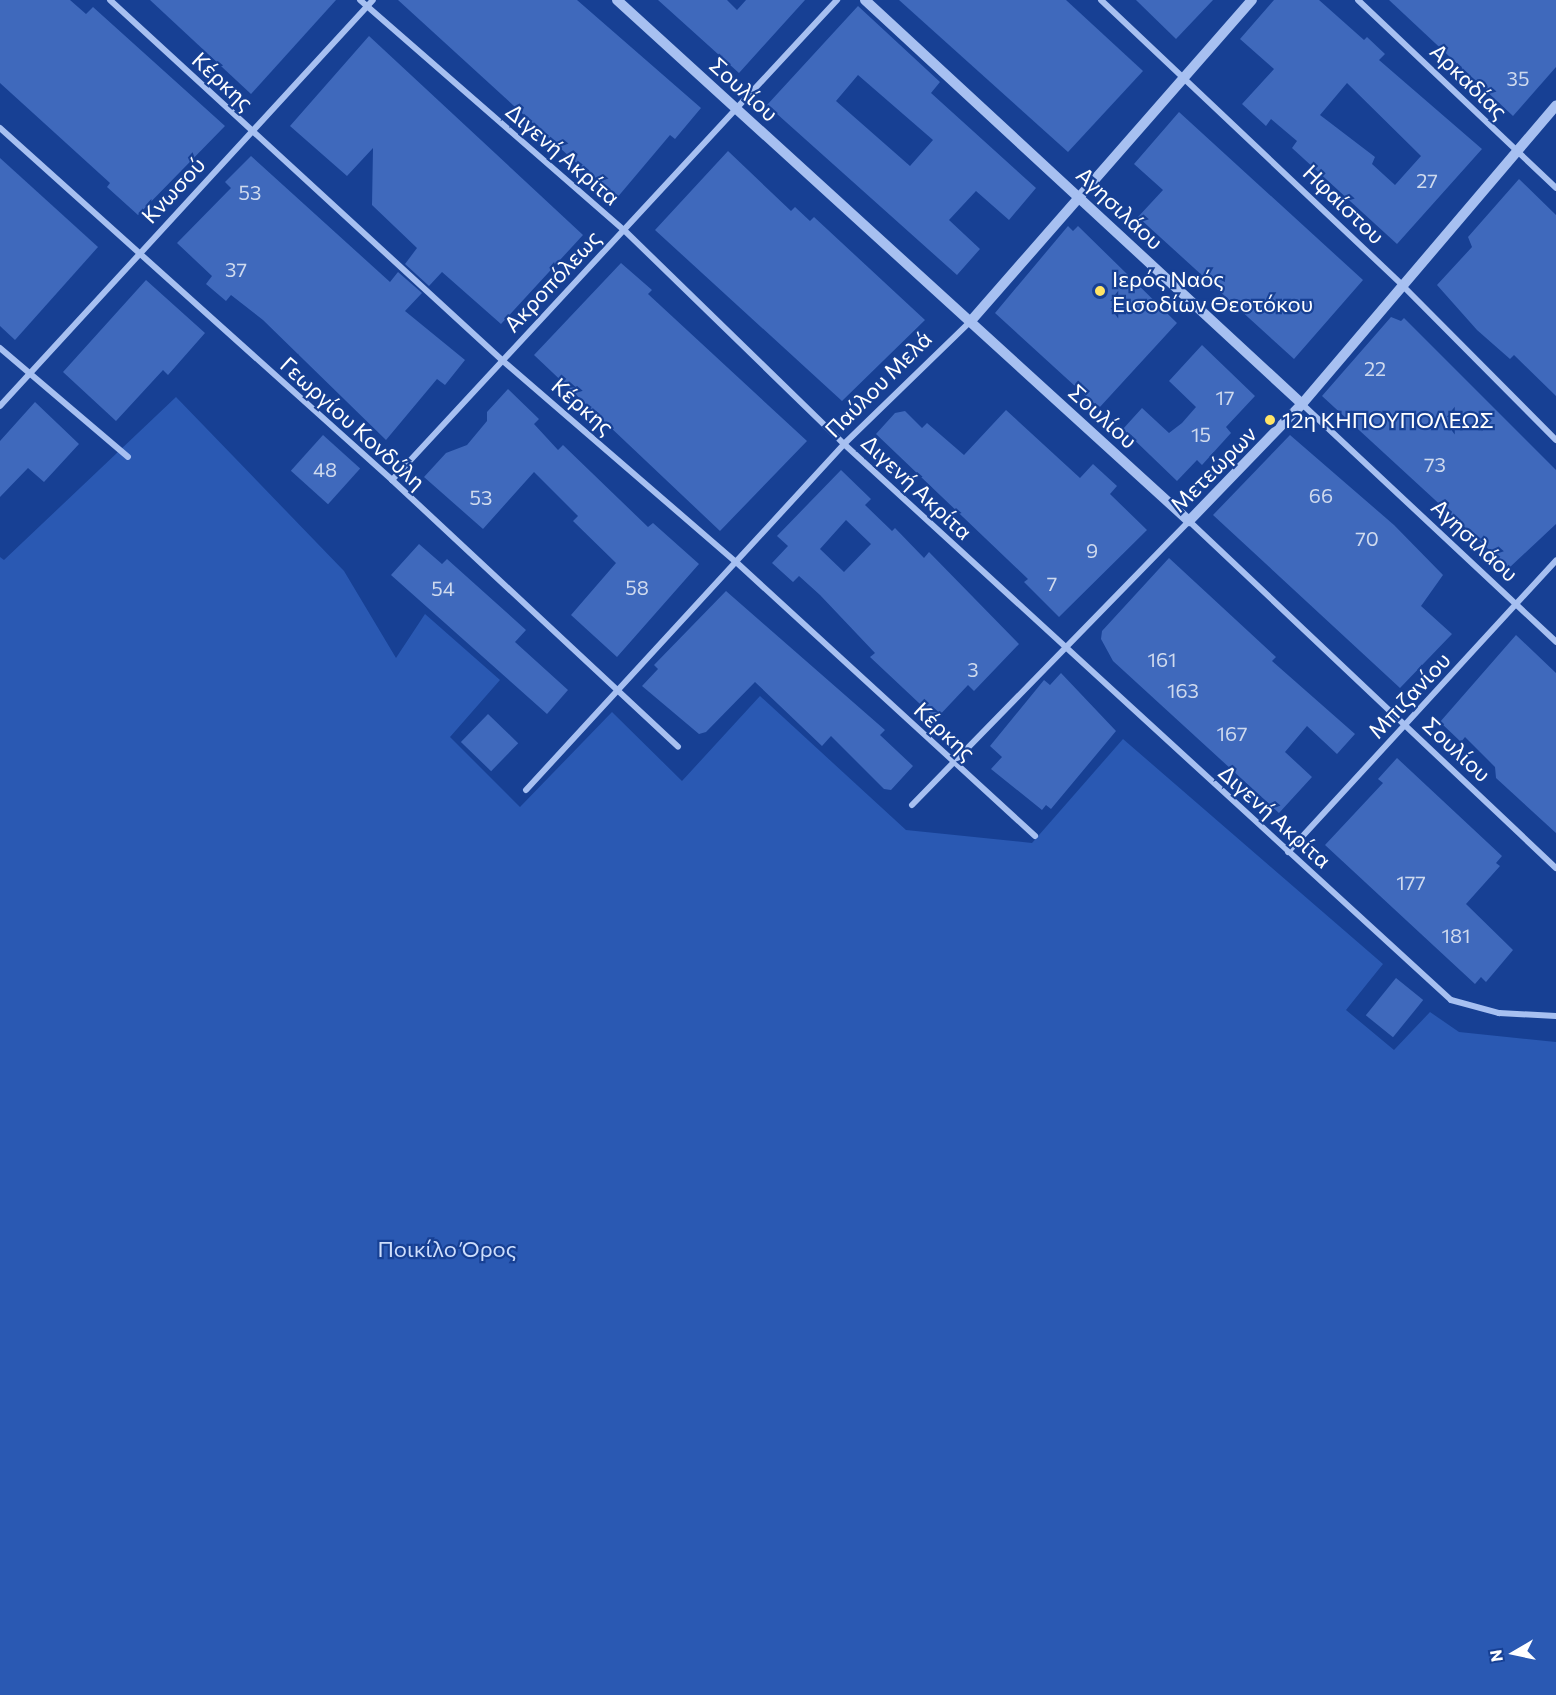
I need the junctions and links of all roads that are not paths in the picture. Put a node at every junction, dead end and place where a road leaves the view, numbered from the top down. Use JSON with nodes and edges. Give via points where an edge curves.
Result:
{"nodes":[{"id":1,"x":110,"y":0,"type":"edge"},
{"id":2,"x":360,"y":0,"type":"edge"},
{"id":3,"x":373,"y":0,"type":"edge"},
{"id":4,"x":617,"y":0,"type":"edge"},
{"id":5,"x":837,"y":0,"type":"edge"},
{"id":6,"x":865,"y":0,"type":"edge"},
{"id":7,"x":1101,"y":0,"type":"edge"},
{"id":8,"x":1252,"y":0,"type":"edge"},
{"id":9,"x":1358,"y":0,"type":"edge"},
{"id":10,"x":367,"y":6,"type":"junction"},
{"id":11,"x":1185,"y":76,"type":"junction"},
{"id":12,"x":1556,"y":106,"type":"edge"},
{"id":13,"x":736,"y":108,"type":"junction"},
{"id":14,"x":0,"y":128,"type":"edge"},
{"id":15,"x":251,"y":132,"type":"junction"},
{"id":16,"x":1517,"y":152,"type":"junction"},
{"id":17,"x":1556,"y":188,"type":"edge"},
{"id":18,"x":1079,"y":197,"type":"junction"},
{"id":19,"x":624,"y":230,"type":"junction"},
{"id":20,"x":137,"y":255,"type":"junction"},
{"id":21,"x":1403,"y":286,"type":"junction"},
{"id":22,"x":970,"y":322,"type":"junction"},
{"id":23,"x":0,"y":348,"type":"edge"},
{"id":24,"x":502,"y":361,"type":"junction"},
{"id":25,"x":29,"y":375,"type":"junction"},
{"id":26,"x":1302,"y":404,"type":"junction"},
{"id":27,"x":0,"y":406,"type":"edge"},
{"id":28,"x":1556,"y":440,"type":"edge"},
{"id":29,"x":844,"y":444,"type":"junction"},
{"id":30,"x":128,"y":457,"type":"dead end"},
{"id":31,"x":392,"y":480,"type":"junction"},
{"id":32,"x":1189,"y":521,"type":"junction"},
{"id":33,"x":735,"y":561,"type":"junction"},
{"id":34,"x":1556,"y":561,"type":"edge"},
{"id":35,"x":1516,"y":605,"type":"junction"},
{"id":36,"x":1556,"y":642,"type":"edge"},
{"id":37,"x":1066,"y":649,"type":"junction"},
{"id":38,"x":618,"y":693,"type":"junction"},
{"id":39,"x":1405,"y":726,"type":"junction"},
{"id":40,"x":678,"y":747,"type":"dead end"},
{"id":41,"x":953,"y":764,"type":"junction"},
{"id":42,"x":526,"y":790,"type":"dead end"},
{"id":43,"x":912,"y":806,"type":"dead end"},
{"id":44,"x":1035,"y":836,"type":"dead end"},
{"id":45,"x":1288,"y":852,"type":"junction"},
{"id":46,"x":1556,"y":868,"type":"edge"},
{"id":47,"x":1556,"y":1016,"type":"edge"}],
"edges":[{"from":1,"to":15,"type":"street","name":"Κέρκης"},
{"from":2,"to":10,"type":"street","name":"Διγενή Ακρίτα"},
{"from":3,"to":10,"type":"street","name":"Κνωσού"},
{"from":4,"to":13,"type":"street","name":"Σουλίου"},
{"from":5,"to":13,"type":"street","name":"Ακροπόλεως"},
{"from":6,"to":18,"type":"street","name":"Αγησιλάου"},
{"from":7,"to":11,"type":"street","name":"Ηφαίστου"},
{"from":8,"to":11,"type":"street","name":"Παύλου Μελά"},
{"from":9,"to":16,"type":"street","name":"Αρκαδίας"},
{"from":10,"to":15,"type":"street","name":"Κνωσού"},
{"from":10,"to":19,"type":"street","name":"Διγενή Ακρίτα"},
{"from":11,"to":18,"type":"street","name":"Παύλου Μελά"},
{"from":11,"to":21,"type":"street","name":"Ηφαίστου"},
{"from":12,"to":16,"type":"street","name":"Μετεώρων"},
{"from":13,"to":19,"type":"street","name":"Ακροπόλεως"},
{"from":13,"to":22,"type":"street","name":"Σουλίου"},
{"from":14,"to":20,"type":"street","name":"Γεωργίου Κονδύλη"},
{"from":15,"to":20,"type":"street","name":"Κνωσού"},
{"from":15,"to":24,"type":"street","name":"Κέρκης"},
{"from":16,"to":17,"type":"street","name":"Αρκαδίας"},
{"from":16,"to":21,"type":"street","name":"Μετεώρων"},
{"from":18,"to":22,"type":"street","name":"Παύλου Μελά"},
{"from":18,"to":26,"type":"street","name":"Αγησιλάου"},
{"from":19,"to":24,"type":"street","name":"Ακροπόλεως"},
{"from":19,"to":29,"type":"street","name":"Διγενή Ακρίτα"},
{"from":20,"to":25,"type":"street","name":"Κνωσού"},
{"from":20,"to":31,"type":"street","name":"Γεωργίου Κονδύλη"},
{"from":21,"to":26,"type":"street","name":"Μετεώρων"},
{"from":21,"to":28,"type":"street","name":"Ηφαίστου"},
{"from":22,"to":29,"type":"street","name":"Παύλου Μελά"},
{"from":22,"to":32,"type":"street","name":"Σουλίου"},
{"from":23,"to":25,"type":"street"},
{"from":24,"to":31,"type":"street","name":"Ακροπόλεως"},
{"from":24,"to":33,"type":"street","name":"Κέρκης"},
{"from":25,"to":27,"type":"street","name":"Κνωσού"},
{"from":25,"to":30,"type":"street"},
{"from":26,"to":32,"type":"street","name":"Μετεώρων"},
{"from":26,"to":35,"type":"street","name":"Αγησιλάου"},
{"from":29,"to":33,"type":"street","name":"Παύλου Μελά"},
{"from":29,"to":37,"type":"street","name":"Διγενή Ακρίτα"},
{"from":31,"to":38,"type":"street","name":"Γεωργίου Κονδύλη"},
{"from":32,"to":37,"type":"street","name":"Μετεώρων"},
{"from":32,"to":39,"type":"street","name":"Σουλίου"},
{"from":33,"to":38,"type":"street","name":"Παύλου Μελά"},
{"from":33,"to":41,"type":"street","name":"Κέρκης"},
{"from":34,"to":35,"type":"street","name":"Μπιζανίου"},
{"from":35,"to":36,"type":"street","name":"Αγησιλάου"},
{"from":35,"to":39,"type":"street","name":"Μπιζανίου"},
{"from":37,"to":41,"type":"street","name":"Μετεώρων"},
{"from":37,"to":45,"type":"street","name":"Διγενή Ακρίτα"},
{"from":38,"to":40,"type":"street","name":"Γεωργίου Κονδύλη"},
{"from":38,"to":42,"type":"street","name":"Παύλου Μελά"},
{"from":39,"to":45,"type":"street","name":"Μπιζανίου"},
{"from":39,"to":46,"type":"street","name":"Σουλίου"},
{"from":41,"to":43,"type":"street","name":"Μετεώρων"},
{"from":41,"to":44,"type":"street","name":"Κέρκης"},
{"from":45,"to":47,"type":"street","name":"Διγενή Ακρίτα","via":[[1451,1000],[1499,1013]]}]}
